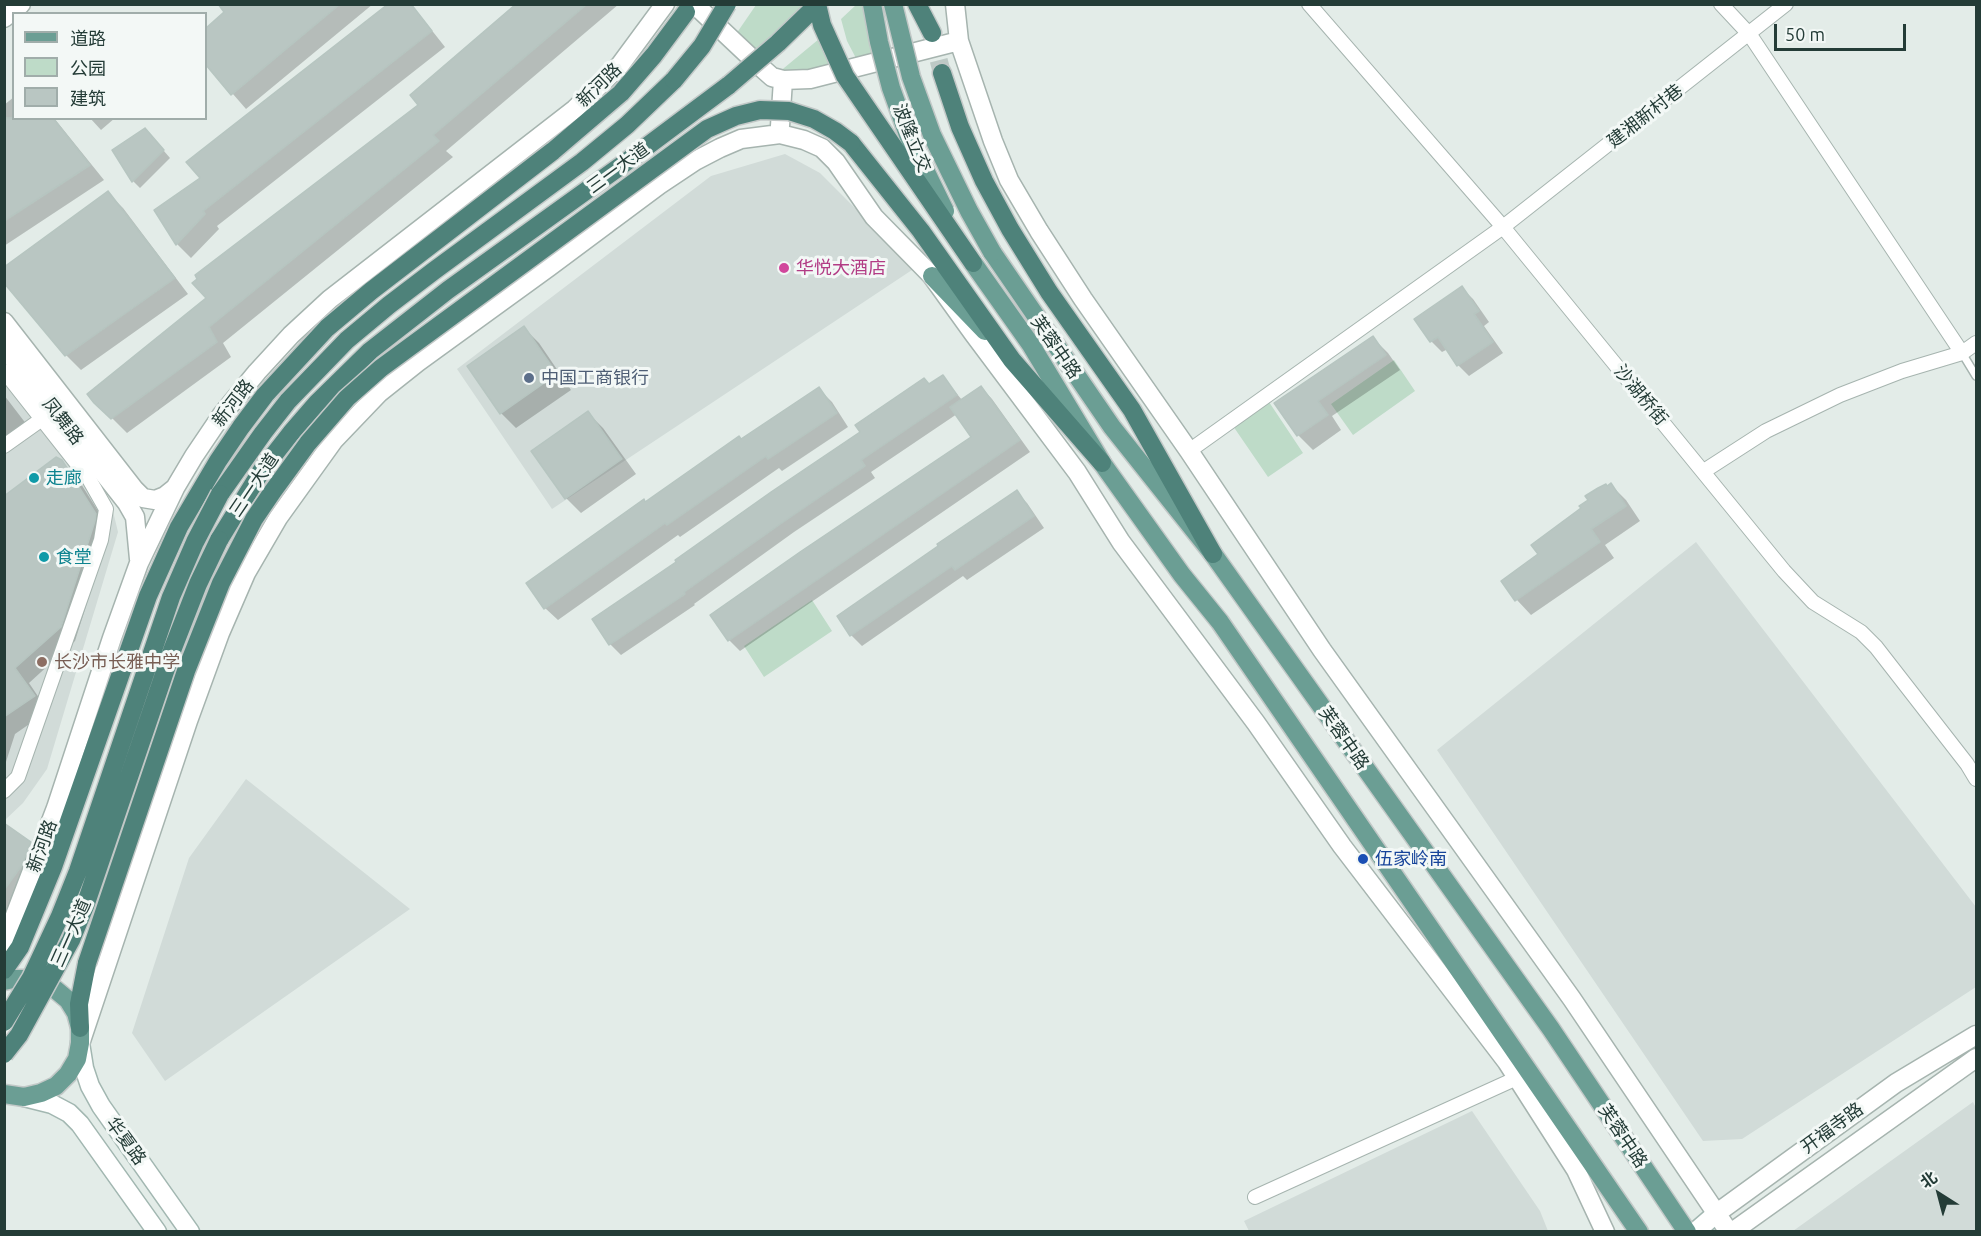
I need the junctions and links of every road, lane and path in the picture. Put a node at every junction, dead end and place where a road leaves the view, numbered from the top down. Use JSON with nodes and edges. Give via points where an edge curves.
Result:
{"nodes":[{"id":1,"x":21,"y":4,"type":"edge"},
{"id":2,"x":665,"y":4,"type":"edge"},
{"id":3,"x":728,"y":4,"type":"edge"},
{"id":4,"x":817,"y":4,"type":"edge"},
{"id":5,"x":872,"y":4,"type":"edge"},
{"id":6,"x":893,"y":4,"type":"edge"},
{"id":7,"x":917,"y":4,"type":"edge"},
{"id":8,"x":930,"y":4,"type":"edge"},
{"id":9,"x":955,"y":4,"type":"edge"},
{"id":10,"x":1309,"y":4,"type":"edge"},
{"id":11,"x":1721,"y":4,"type":"edge"},
{"id":12,"x":1786,"y":4,"type":"edge"},
{"id":13,"x":690,"y":8,"type":"edge"},
{"id":14,"x":4,"y":18,"type":"edge"},
{"id":15,"x":1750,"y":35,"type":"junction"},
{"id":16,"x":959,"y":41,"type":"junction"},
{"id":17,"x":942,"y":73,"type":"tunnel mouth"},
{"id":18,"x":783,"y":80,"type":"junction"},
{"id":19,"x":780,"y":134,"type":"junction"},
{"id":20,"x":1503,"y":227,"type":"junction"},
{"id":21,"x":992,"y":252,"type":"joint"},
{"id":22,"x":973,"y":263,"type":"junction"},
{"id":23,"x":932,"y":276,"type":"junction"},
{"id":24,"x":4,"y":322,"type":"edge"},
{"id":25,"x":332,"y":325,"type":"junction"},
{"id":26,"x":1977,"y":343,"type":"edge"},
{"id":27,"x":4,"y":347,"type":"edge"},
{"id":28,"x":1962,"y":353,"type":"junction"},
{"id":29,"x":1012,"y":360,"type":"junction"},
{"id":30,"x":381,"y":368,"type":"junction"},
{"id":31,"x":4,"y":371,"type":"edge"},
{"id":32,"x":1977,"y":376,"type":"edge"},
{"id":33,"x":298,"y":390,"type":"junction"},
{"id":34,"x":317,"y":403,"type":"junction"},
{"id":35,"x":42,"y":419,"type":"junction"},
{"id":36,"x":4,"y":446,"type":"edge"},
{"id":37,"x":1189,"y":450,"type":"junction"},
{"id":38,"x":246,"y":455,"type":"junction"},
{"id":39,"x":1102,"y":463,"type":"junction"},
{"id":40,"x":262,"y":470,"type":"junction"},
{"id":41,"x":1704,"y":471,"type":"junction"},
{"id":42,"x":175,"y":488,"type":"junction"},
{"id":43,"x":193,"y":503,"type":"junction"},
{"id":44,"x":245,"y":537,"type":"junction"},
{"id":45,"x":1213,"y":554,"type":"junction"},
{"id":46,"x":139,"y":563,"type":"junction"},
{"id":47,"x":1977,"y":779,"type":"edge"},
{"id":48,"x":4,"y":791,"type":"edge"},
{"id":49,"x":4,"y":944,"type":"edge"},
{"id":50,"x":4,"y":970,"type":"edge"},
{"id":51,"x":4,"y":981,"type":"edge"},
{"id":52,"x":4,"y":1022,"type":"edge"},
{"id":53,"x":80,"y":1035,"type":"junction"},
{"id":54,"x":1977,"y":1035,"type":"edge"},
{"id":55,"x":4,"y":1054,"type":"edge"},
{"id":56,"x":1977,"y":1058,"type":"edge"},
{"id":57,"x":1517,"y":1078,"type":"junction"},
{"id":58,"x":4,"y":1094,"type":"edge"},
{"id":59,"x":24,"y":1097,"type":"junction"},
{"id":60,"x":4,"y":1102,"type":"edge"},
{"id":61,"x":1254,"y":1197,"type":"dead end"},
{"id":62,"x":1717,"y":1213,"type":"junction"},
{"id":63,"x":157,"y":1232,"type":"edge"},
{"id":64,"x":190,"y":1232,"type":"edge"},
{"id":65,"x":1605,"y":1232,"type":"edge"},
{"id":66,"x":1639,"y":1232,"type":"edge"},
{"id":67,"x":1687,"y":1232,"type":"edge"},
{"id":68,"x":1695,"y":1232,"type":"edge"},
{"id":69,"x":1730,"y":1232,"type":"edge"}],
"edges":[{"from":1,"to":14,"type":"street"},
{"from":2,"to":42,"type":"street","name":"新河路","via":[[620,65],[575,109],[330,299],[291,335],[221,416]]},
{"from":3,"to":33,"type":"highway","name":"三一大道","bridge":true,"via":[[702,46],[674,80],[627,125],[389,305],[347,340]]},
{"from":4,"to":22,"type":"highway","bridge":true,"via":[[845,76]]},
{"from":4,"to":34,"type":"highway","name":"三一大道","bridge":true,"via":[[729,85],[448,290],[370,351]]},
{"from":5,"to":22,"type":"main road","name":"波隆立交","bridge":true,"via":[[891,88],[908,135]]},
{"from":6,"to":21,"type":"main road","name":"波隆立交","bridge":true,"via":[[932,135]]},
{"from":7,"to":8,"type":"highway","via":[[932,33]]},
{"from":9,"to":16,"type":"street"},
{"from":10,"to":20,"type":"street","name":"沙湖桥街"},
{"from":11,"to":15,"type":"street"},
{"from":12,"to":15,"type":"street","name":"建湘新村巷"},
{"from":13,"to":18,"type":"street","via":[[772,77]]},
{"from":13,"to":25,"type":"highway","via":[[621,93],[584,126]]},
{"from":15,"to":20,"type":"street","name":"建湘新村巷"},
{"from":15,"to":28,"type":"street"},
{"from":16,"to":18,"type":"street","via":[[810,79]]},
{"from":16,"to":37,"type":"street","via":[[1010,180],[1083,298]]},
{"from":17,"to":45,"type":"highway","via":[[960,127],[1010,229],[1132,410]]},
{"from":18,"to":19,"type":"street"},
{"from":19,"to":23,"type":"street","via":[[822,148],[874,217]]},
{"from":19,"to":53,"type":"street","via":[[741,139],[695,161],[659,185],[418,362],[379,393],[334,440],[278,518],[246,573],[220,633]]},
{"from":20,"to":37,"type":"street","name":"建湘新村巷"},
{"from":20,"to":41,"type":"street","name":"沙湖桥街"},
{"from":21,"to":45,"type":"main road","name":"芙蓉中路","via":[[1112,427]]},
{"from":22,"to":39,"type":"main road","name":"芙蓉中路","via":[[1031,345]]},
{"from":23,"to":29,"type":"main road"},
{"from":23,"to":57,"type":"street","via":[[1077,472],[1121,542],[1342,846]]},
{"from":24,"to":42,"type":"street","name":"凤舞路","via":[[143,498],[155,500]]},
{"from":25,"to":33,"type":"highway"},
{"from":25,"to":43,"type":"highway","via":[[265,395]]},
{"from":26,"to":28,"type":"street"},
{"from":27,"to":46,"type":"street","name":"凤舞路","via":[[127,503],[135,517]]},
{"from":28,"to":32,"type":"lane"},
{"from":28,"to":41,"type":"street","via":[[1902,370],[1840,395],[1766,431]]},
{"from":29,"to":30,"type":"highway","bridge":true,"via":[[921,231],[851,143],[814,119],[789,111],[760,110],[707,129]]},
{"from":29,"to":39,"type":"highway"},
{"from":30,"to":34,"type":"highway","bridge":true},
{"from":30,"to":44,"type":"highway","bridge":true,"via":[[347,398],[308,443]]},
{"from":31,"to":35,"type":"street"},
{"from":33,"to":38,"type":"highway","name":"三一大道"},
{"from":34,"to":40,"type":"highway","name":"三一大道"},
{"from":35,"to":36,"type":"street"},
{"from":35,"to":48,"type":"street","via":[[89,479],[105,509],[101,540],[18,777]]},
{"from":37,"to":62,"type":"street","via":[[1322,650],[1572,999]]},
{"from":38,"to":43,"type":"highway"},
{"from":38,"to":52,"type":"highway","name":"三一大道","bridge":true,"via":[[220,494],[171,597],[78,871],[31,978]]},
{"from":39,"to":66,"type":"main road","name":"芙蓉中路","via":[[1220,622]]},
{"from":40,"to":44,"type":"highway","bridge":true},
{"from":40,"to":55,"type":"highway","name":"三一大道","bridge":true,"via":[[219,540],[198,584],[71,940],[37,1004]]},
{"from":41,"to":47,"type":"street","name":"沙湖桥街","via":[[1813,602],[1861,632],[1876,647]]},
{"from":42,"to":46,"type":"street","name":"新河路"},
{"from":43,"to":50,"type":"highway","via":[[148,596],[29,928]]},
{"from":44,"to":53,"type":"highway","bridge":true,"via":[[221,583],[186,671],[87,963]]},
{"from":45,"to":67,"type":"main road","name":"芙蓉中路","via":[[1551,1029]]},
{"from":46,"to":49,"type":"street","name":"新河路","via":[[56,808]]},
{"from":51,"to":53,"type":"main road","via":[[28,979],[56,990],[76,1013]]},
{"from":53,"to":59,"type":"main road","via":[[76,1059],[68,1074],[56,1086]]},
{"from":53,"to":64,"type":"street","name":"华夏路","via":[[84,1068],[101,1106]]},
{"from":54,"to":62,"type":"street","name":"开福寺路","via":[[1896,1083]]},
{"from":56,"to":69,"type":"street","name":"开福寺路"},
{"from":57,"to":61,"type":"street"},
{"from":57,"to":65,"type":"street","via":[[1576,1170]]},
{"from":58,"to":59,"type":"main road"},
{"from":59,"to":60,"type":"street"},
{"from":59,"to":63,"type":"street","name":"华夏路","via":[[52,1104],[80,1124]]},
{"from":62,"to":68,"type":"street","name":"开福寺路"},
{"from":62,"to":69,"type":"street"}]}
